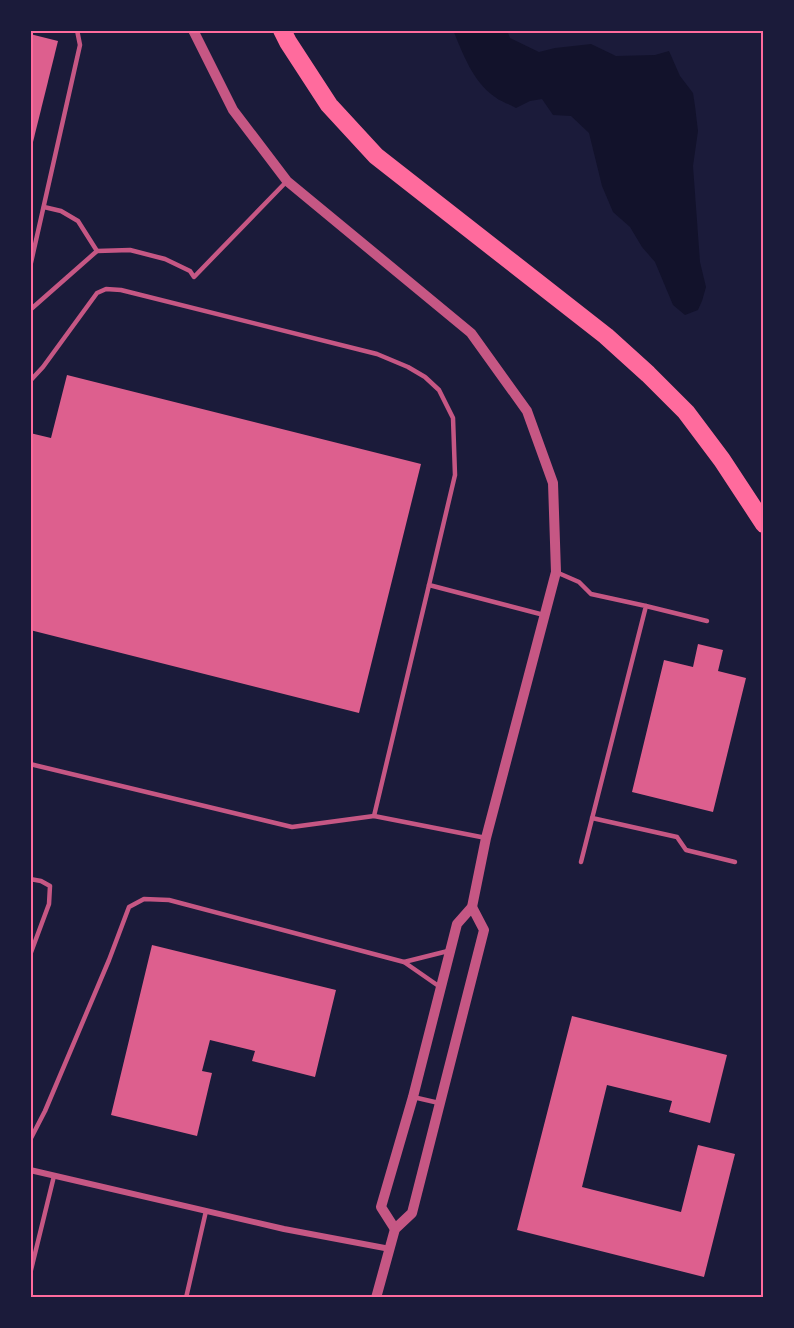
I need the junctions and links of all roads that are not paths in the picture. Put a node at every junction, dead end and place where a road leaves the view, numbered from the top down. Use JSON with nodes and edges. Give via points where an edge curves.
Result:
{"nodes":[{"id":1,"x":77,"y":30,"type":"edge"},
{"id":2,"x":193,"y":30,"type":"edge"},
{"id":3,"x":282,"y":30,"type":"edge"},
{"id":4,"x":287,"y":181,"type":"junction"},
{"id":5,"x":44,"y":207,"type":"junction"},
{"id":6,"x":97,"y":251,"type":"junction"},
{"id":7,"x":30,"y":267,"type":"edge"},
{"id":8,"x":30,"y":310,"type":"edge"},
{"id":9,"x":30,"y":381,"type":"edge"},
{"id":10,"x":764,"y":524,"type":"edge"},
{"id":11,"x":556,"y":572,"type":"junction"},
{"id":12,"x":429,"y":585,"type":"junction"},
{"id":13,"x":646,"y":606,"type":"junction"},
{"id":14,"x":545,"y":616,"type":"junction"},
{"id":15,"x":707,"y":621,"type":"dead end"},
{"id":16,"x":30,"y":764,"type":"edge"},
{"id":17,"x":374,"y":816,"type":"junction"},
{"id":18,"x":592,"y":818,"type":"junction"},
{"id":19,"x":486,"y":838,"type":"junction"},
{"id":20,"x":581,"y":862,"type":"dead end"},
{"id":21,"x":735,"y":862,"type":"dead end"},
{"id":22,"x":30,"y":879,"type":"edge"},
{"id":23,"x":472,"y":907,"type":"junction"},
{"id":24,"x":451,"y":950,"type":"junction"},
{"id":25,"x":30,"y":955,"type":"edge"},
{"id":26,"x":404,"y":962,"type":"junction"},
{"id":27,"x":441,"y":988,"type":"junction"},
{"id":28,"x":413,"y":1097,"type":"junction"},
{"id":29,"x":439,"y":1103,"type":"junction"},
{"id":30,"x":30,"y":1140,"type":"edge"},
{"id":31,"x":30,"y":1170,"type":"edge"},
{"id":32,"x":54,"y":1176,"type":"junction"},
{"id":33,"x":206,"y":1211,"type":"junction"},
{"id":34,"x":396,"y":1229,"type":"junction"},
{"id":35,"x":391,"y":1249,"type":"junction"},
{"id":36,"x":30,"y":1274,"type":"edge"},
{"id":37,"x":186,"y":1298,"type":"edge"},
{"id":38,"x":375,"y":1298,"type":"edge"}],
"edges":[{"from":1,"to":5,"type":"lane","via":[[80,45]]},
{"from":2,"to":4,"type":"street","via":[[233,110]]},
{"from":3,"to":10,"type":"highway","via":[[329,105],[376,156],[606,336],[686,412]]},
{"from":4,"to":6,"type":"lane","via":[[194,277],[165,259],[130,250]]},
{"from":4,"to":11,"type":"street","via":[[471,333],[527,411],[553,483]]},
{"from":5,"to":6,"type":"lane","via":[[78,221]]},
{"from":5,"to":7,"type":"lane"},
{"from":6,"to":8,"type":"lane"},
{"from":9,"to":12,"type":"lane","via":[[97,293],[106,289],[377,354],[408,367],[439,390],[453,418],[455,475]]},
{"from":11,"to":13,"type":"lane","via":[[579,582],[591,594]]},
{"from":11,"to":14,"type":"street"},
{"from":12,"to":14,"type":"lane"},
{"from":12,"to":17,"type":"lane"},
{"from":13,"to":15,"type":"lane"},
{"from":13,"to":18,"type":"lane"},
{"from":14,"to":19,"type":"street"},
{"from":16,"to":17,"type":"lane","via":[[292,826]]},
{"from":17,"to":19,"type":"lane"},
{"from":18,"to":20,"type":"lane"},
{"from":18,"to":21,"type":"lane","via":[[677,837],[686,850]]},
{"from":19,"to":23,"type":"street"},
{"from":22,"to":25,"type":"lane","via":[[50,886],[49,904]]},
{"from":23,"to":24,"type":"street","via":[[457,924]]},
{"from":23,"to":29,"type":"street","via":[[484,930]]},
{"from":24,"to":26,"type":"lane"},
{"from":24,"to":27,"type":"street"},
{"from":26,"to":27,"type":"lane"},
{"from":26,"to":30,"type":"lane","via":[[169,900],[144,899],[129,907]]},
{"from":27,"to":28,"type":"street"},
{"from":28,"to":29,"type":"lane"},
{"from":28,"to":34,"type":"street","via":[[381,1207]]},
{"from":29,"to":34,"type":"street","via":[[412,1213]]},
{"from":31,"to":32,"type":"street"},
{"from":32,"to":33,"type":"street"},
{"from":32,"to":36,"type":"lane"},
{"from":33,"to":35,"type":"street"},
{"from":33,"to":37,"type":"lane"},
{"from":34,"to":35,"type":"street"},
{"from":35,"to":38,"type":"street"}]}
